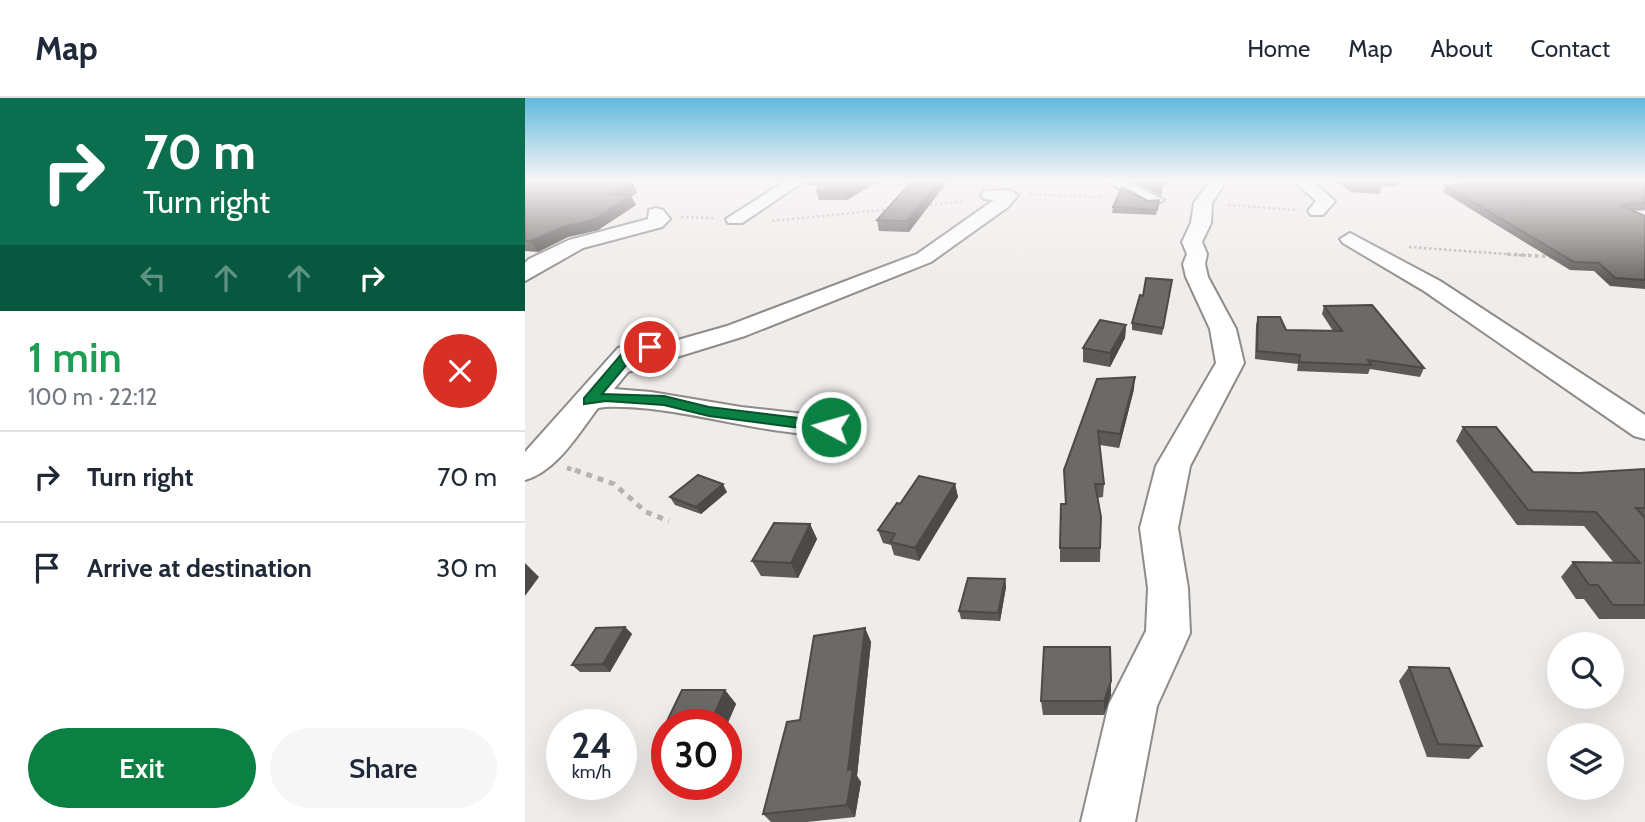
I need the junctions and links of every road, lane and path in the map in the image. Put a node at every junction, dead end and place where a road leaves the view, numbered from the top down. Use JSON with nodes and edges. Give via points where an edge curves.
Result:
{"nodes":[{"id":1,"x":656,"y":214,"type":"joint"},
{"id":2,"x":743,"y":214,"type":"edge"},
{"id":3,"x":855,"y":214,"type":"edge"},
{"id":4,"x":985,"y":214,"type":"edge"},
{"id":5,"x":1198,"y":214,"type":"edge"},
{"id":6,"x":735,"y":219,"type":"junction"},
{"id":7,"x":1350,"y":239,"type":"joint"},
{"id":8,"x":1555,"y":257,"type":"edge"},
{"id":9,"x":525,"y":274,"type":"edge"},
{"id":10,"x":589,"y":401,"type":"junction"},
{"id":11,"x":831,"y":427,"type":"dead end"},
{"id":12,"x":1645,"y":429,"type":"edge"},
{"id":13,"x":533,"y":463,"type":"edge"},
{"id":14,"x":669,"y":522,"type":"dead end"},
{"id":15,"x":1108,"y":822,"type":"edge"}],
"edges":[{"from":1,"to":6,"type":"path"},
{"from":1,"to":9,"type":"street","via":[[661,219],[655,223],[576,244]]},
{"from":2,"to":6,"type":"street"},
{"from":3,"to":6,"type":"path","via":[[790,222]]},
{"from":4,"to":10,"type":"street","via":[[924,258],[761,315],[628,354]]},
{"from":5,"to":15,"type":"street","via":[[1201,223],[1192,242],[1197,254],[1194,264],[1223,329],[1230,363],[1173,466],[1159,528],[1168,589],[1168,633],[1133,704]]},
{"from":7,"to":8,"type":"path","via":[[1376,245]]},
{"from":7,"to":12,"type":"street","via":[[1432,286]]},
{"from":10,"to":11,"type":"street","via":[[606,397],[664,400],[709,412]]},
{"from":10,"to":13,"type":"street"},
{"from":13,"to":14,"type":"path","via":[[619,488],[640,510]]}]}
